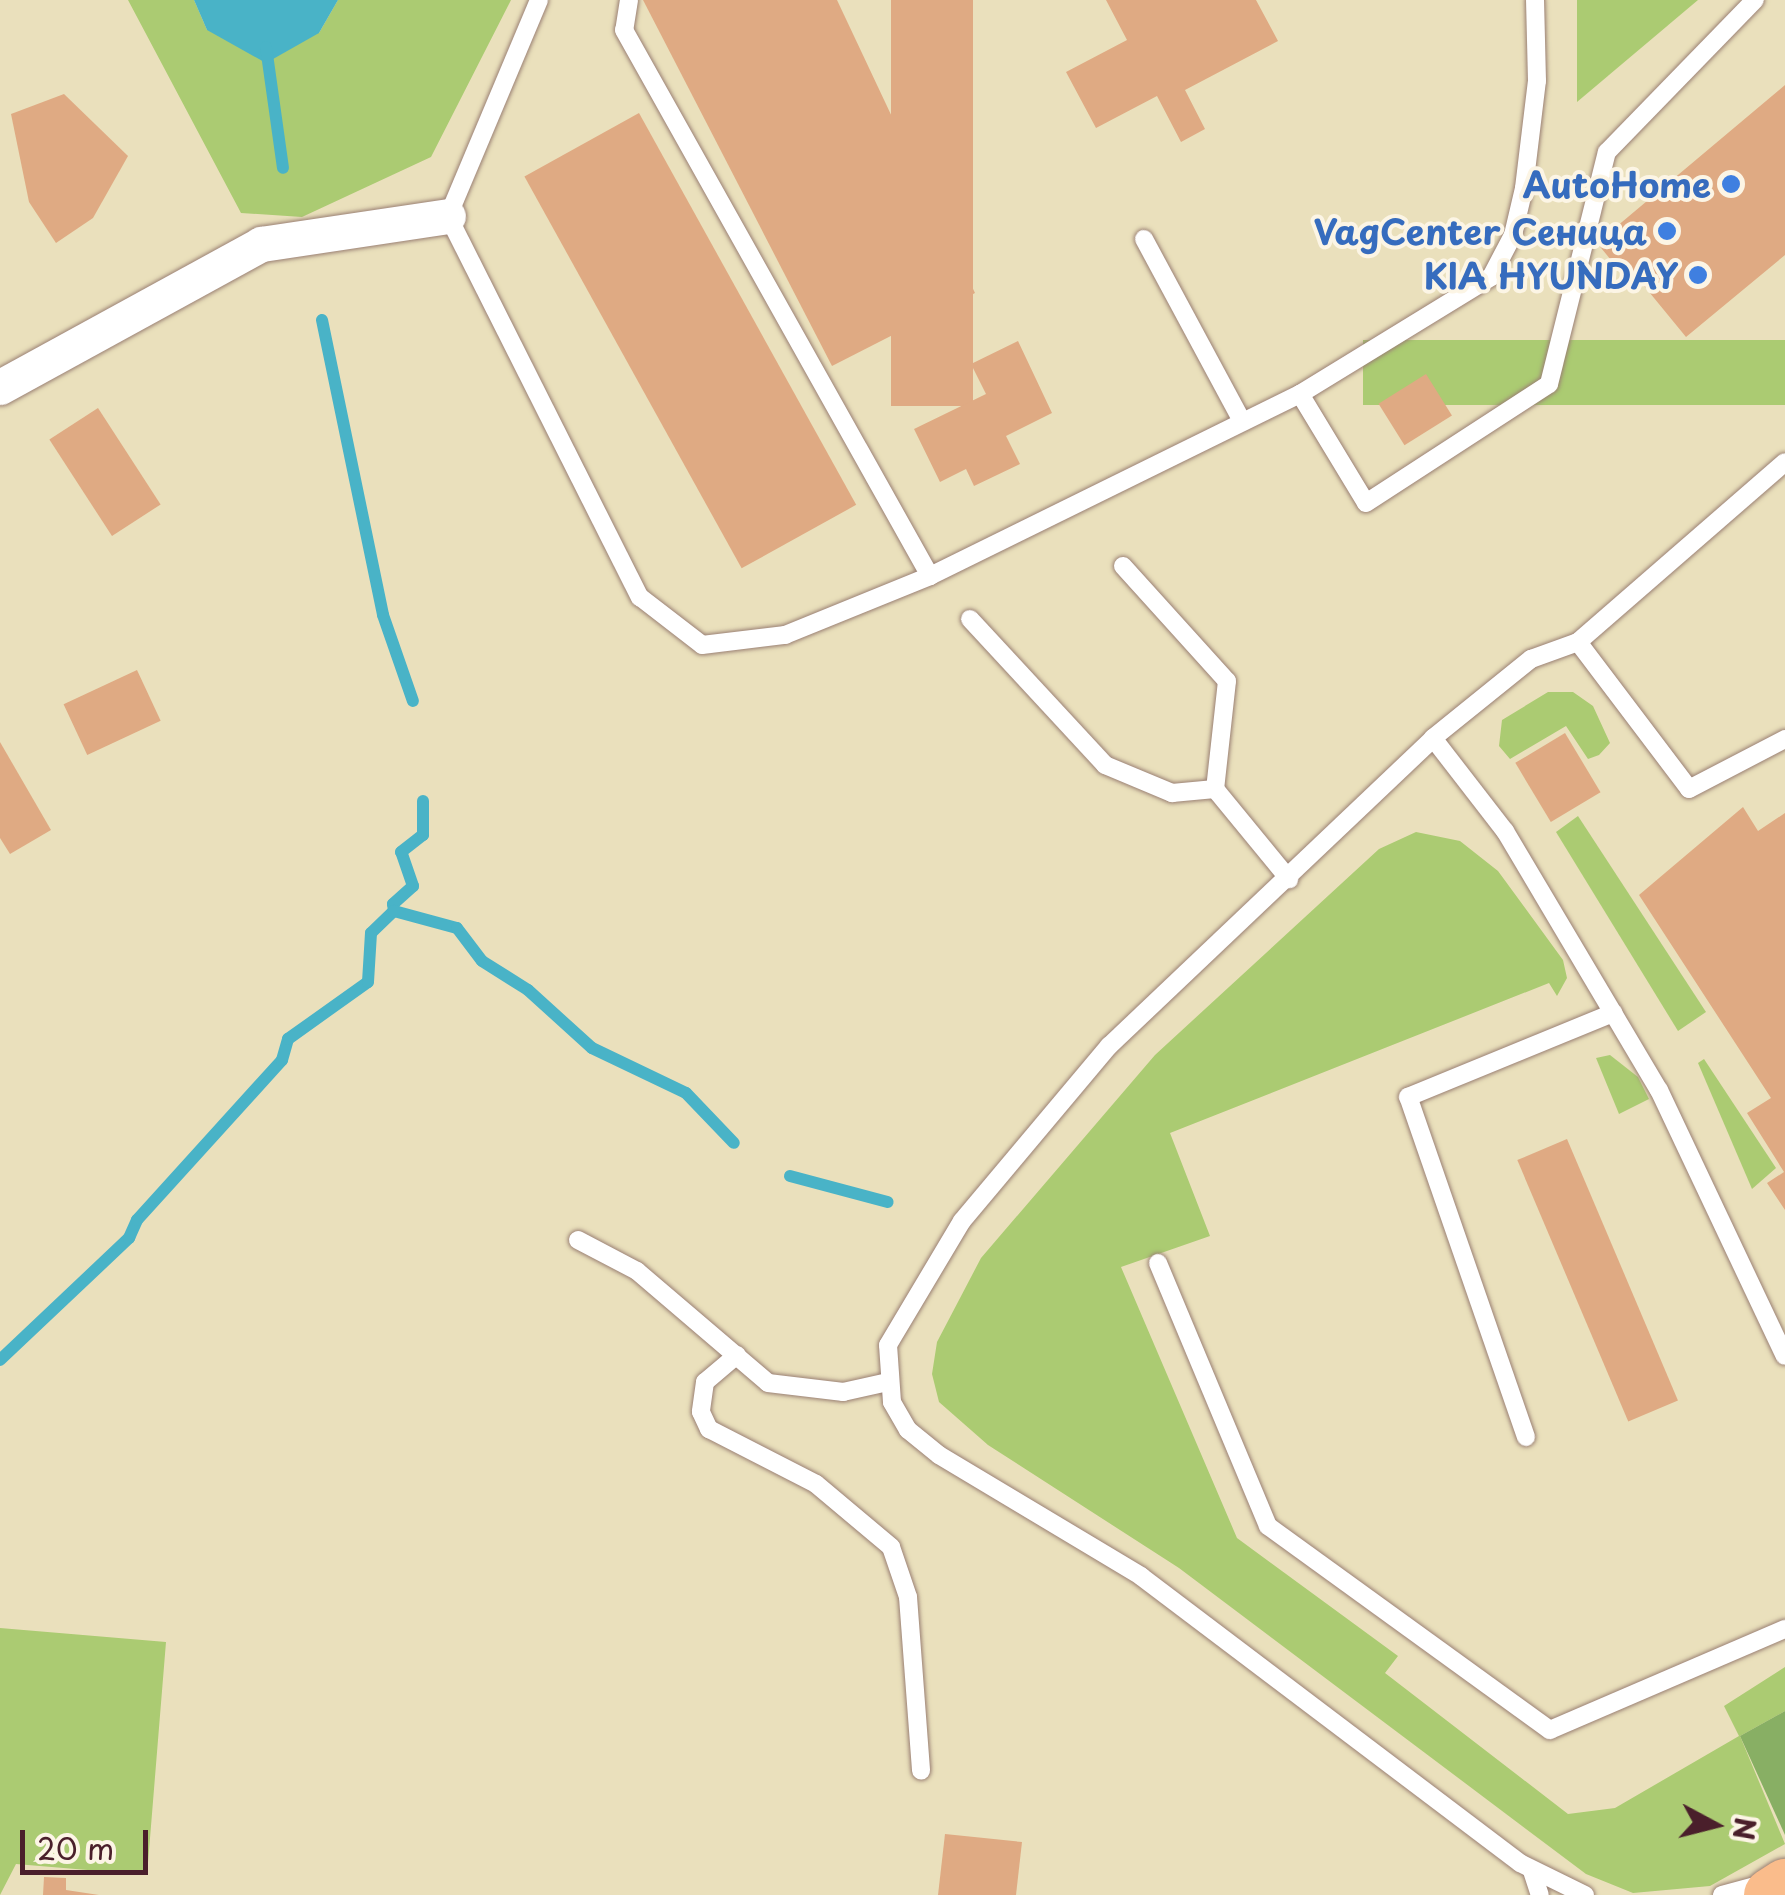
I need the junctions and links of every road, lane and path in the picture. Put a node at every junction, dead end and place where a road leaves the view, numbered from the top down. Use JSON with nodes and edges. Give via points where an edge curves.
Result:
{"nodes":[{"id":1,"x":539,"y":0,"type":"edge"},
{"id":2,"x":629,"y":0,"type":"edge"},
{"id":3,"x":1535,"y":0,"type":"edge"},
{"id":4,"x":1754,"y":0,"type":"edge"},
{"id":5,"x":448,"y":216,"type":"junction"},
{"id":6,"x":1144,"y":240,"type":"dead end"},
{"id":7,"x":0,"y":387,"type":"edge"},
{"id":8,"x":1300,"y":394,"type":"junction"},
{"id":9,"x":1242,"y":422,"type":"junction"},
{"id":10,"x":1785,"y":462,"type":"edge"},
{"id":11,"x":1123,"y":566,"type":"dead end"},
{"id":12,"x":930,"y":576,"type":"junction"},
{"id":13,"x":970,"y":619,"type":"dead end"},
{"id":14,"x":1578,"y":642,"type":"junction"},
{"id":15,"x":1433,"y":738,"type":"junction"},
{"id":16,"x":1785,"y":739,"type":"edge"},
{"id":17,"x":1215,"y":788,"type":"junction"},
{"id":18,"x":1289,"y":879,"type":"junction"},
{"id":19,"x":1613,"y":1014,"type":"junction"},
{"id":20,"x":578,"y":1240,"type":"dead end"},
{"id":21,"x":1158,"y":1263,"type":"dead end"},
{"id":22,"x":737,"y":1355,"type":"junction"},
{"id":23,"x":1785,"y":1356,"type":"edge"},
{"id":24,"x":888,"y":1382,"type":"junction"},
{"id":25,"x":1526,"y":1437,"type":"dead end"},
{"id":26,"x":1785,"y":1629,"type":"edge"},
{"id":27,"x":921,"y":1770,"type":"dead end"},
{"id":28,"x":1532,"y":1871,"type":"junction"},
{"id":29,"x":1785,"y":1876,"type":"edge"},
{"id":30,"x":1785,"y":1886,"type":"edge"},
{"id":31,"x":1540,"y":1895,"type":"edge"},
{"id":32,"x":1585,"y":1895,"type":"edge"},
{"id":33,"x":1722,"y":1895,"type":"edge"},
{"id":34,"x":1772,"y":1895,"type":"edge"}],
"edges":[{"from":1,"to":5,"type":"lane"},
{"from":2,"to":12,"type":"lane","via":[[624,30]]},
{"from":3,"to":8,"type":"lane","via":[[1537,81],[1524,188],[1513,235],[1491,277]]},
{"from":4,"to":8,"type":"lane","via":[[1607,152],[1549,384],[1366,503]]},
{"from":5,"to":7,"type":"street","via":[[260,244]]},
{"from":5,"to":12,"type":"lane","via":[[640,597],[702,645],[785,635]]},
{"from":6,"to":9,"type":"lane"},
{"from":8,"to":9,"type":"lane"},
{"from":9,"to":12,"type":"lane"},
{"from":10,"to":14,"type":"lane"},
{"from":11,"to":17,"type":"lane","via":[[1227,681]]},
{"from":13,"to":17,"type":"lane","via":[[1106,764],[1172,794]]},
{"from":14,"to":15,"type":"lane","via":[[1530,660]]},
{"from":14,"to":16,"type":"lane","via":[[1690,789]]},
{"from":15,"to":18,"type":"lane"},
{"from":15,"to":19,"type":"lane","via":[[1505,830]]},
{"from":17,"to":18,"type":"lane"},
{"from":18,"to":24,"type":"lane","via":[[1110,1046],[962,1221],[888,1345]]},
{"from":19,"to":23,"type":"lane","via":[[1659,1090]]},
{"from":19,"to":25,"type":"lane","via":[[1408,1097]]},
{"from":20,"to":22,"type":"lane","via":[[638,1271]]},
{"from":21,"to":26,"type":"lane","via":[[1268,1526],[1550,1730]]},
{"from":22,"to":24,"type":"lane","via":[[768,1382],[843,1392]]},
{"from":22,"to":27,"type":"lane","via":[[705,1382],[702,1412],[709,1429],[816,1484],[891,1547],[908,1597]]},
{"from":24,"to":28,"type":"lane","via":[[908,1430],[939,1456],[1141,1576]]},
{"from":28,"to":31,"type":"lane"},
{"from":28,"to":32,"type":"lane"},
{"from":29,"to":33,"type":"lane"},
{"from":30,"to":34,"type":"highway"}]}
